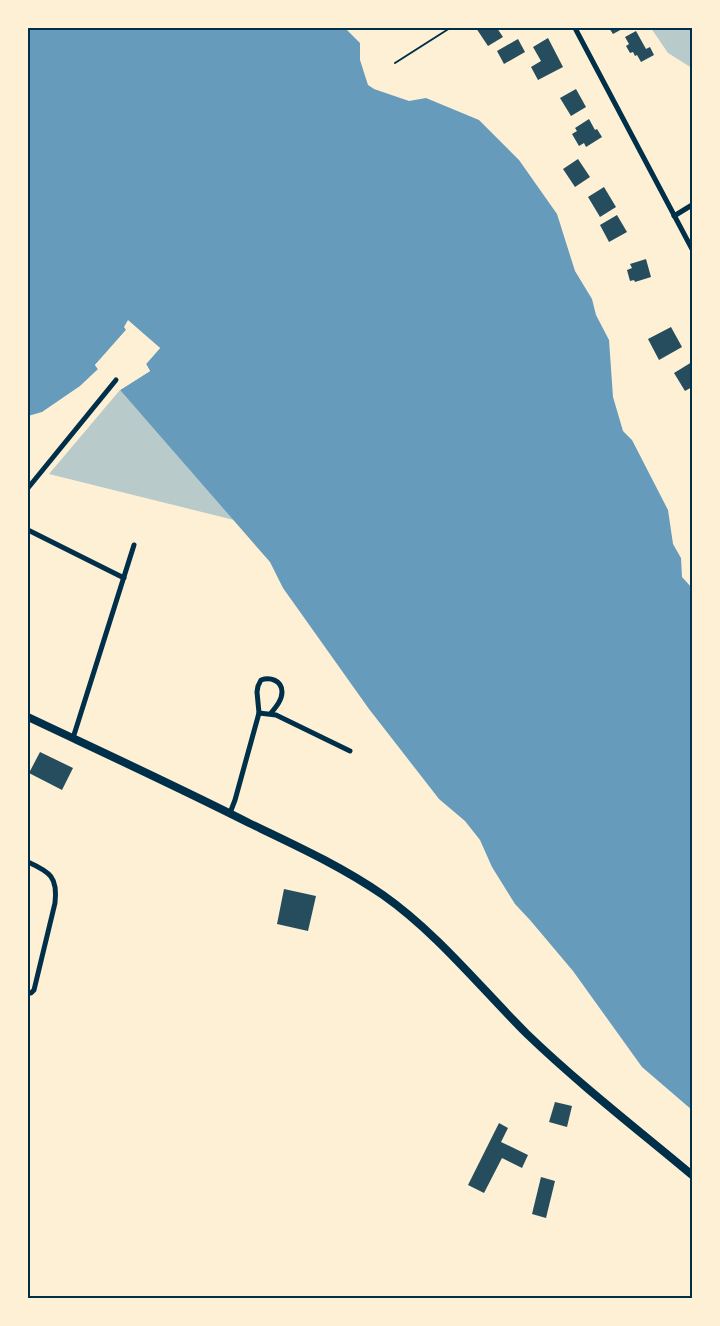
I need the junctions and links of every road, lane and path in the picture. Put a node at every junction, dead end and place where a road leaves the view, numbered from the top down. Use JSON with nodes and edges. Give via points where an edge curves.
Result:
{"nodes":[{"id":1,"x":450,"y":28,"type":"edge"},
{"id":2,"x":575,"y":28,"type":"edge"},
{"id":3,"x":395,"y":63,"type":"dead end"},
{"id":4,"x":692,"y":205,"type":"edge"},
{"id":5,"x":674,"y":216,"type":"junction"},
{"id":6,"x":692,"y":249,"type":"edge"},
{"id":7,"x":116,"y":380,"type":"dead end"},
{"id":8,"x":28,"y":488,"type":"edge"},
{"id":9,"x":28,"y":530,"type":"edge"},
{"id":10,"x":134,"y":545,"type":"dead end"},
{"id":11,"x":124,"y":578,"type":"junction"},
{"id":12,"x":259,"y":713,"type":"junction"},
{"id":13,"x":272,"y":713,"type":"junction"},
{"id":14,"x":28,"y":717,"type":"edge"},
{"id":15,"x":73,"y":738,"type":"junction"},
{"id":16,"x":350,"y":751,"type":"dead end"},
{"id":17,"x":230,"y":813,"type":"junction"},
{"id":18,"x":28,"y":862,"type":"edge"},
{"id":19,"x":28,"y":993,"type":"edge"},
{"id":20,"x":692,"y":1174,"type":"edge"}],
"edges":[{"from":1,"to":3,"type":"path"},
{"from":2,"to":5,"type":"street"},
{"from":4,"to":5,"type":"street"},
{"from":5,"to":6,"type":"street"},
{"from":7,"to":8,"type":"street"},
{"from":9,"to":11,"type":"street"},
{"from":10,"to":11,"type":"street"},
{"from":11,"to":15,"type":"street"},
{"from":12,"to":13,"type":"street"},
{"from":12,"to":13,"type":"street","via":[[258,686],[261,680],[270,679],[279,683],[282,692]]},
{"from":12,"to":17,"type":"street"},
{"from":13,"to":16,"type":"street"},
{"from":14,"to":15,"type":"main road"},
{"from":15,"to":17,"type":"main road"},
{"from":17,"to":20,"type":"main road","via":[[339,868],[406,912],[528,1035]]},
{"from":18,"to":19,"type":"street","via":[[49,874],[56,891],[34,990]]}]}
